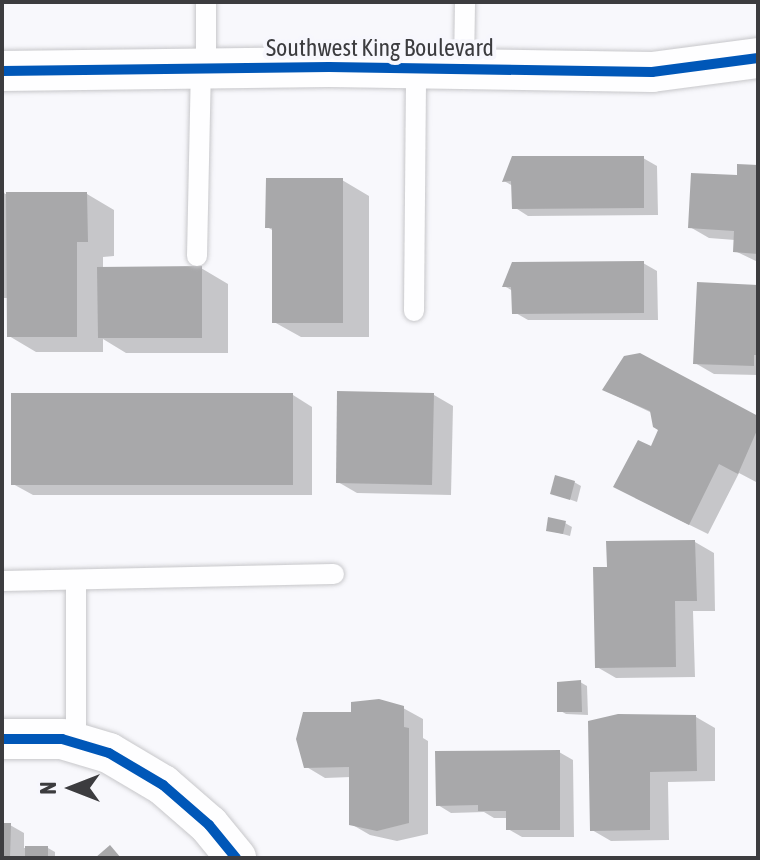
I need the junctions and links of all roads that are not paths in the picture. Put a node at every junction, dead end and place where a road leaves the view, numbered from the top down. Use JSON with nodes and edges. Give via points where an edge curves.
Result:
{"nodes":[{"id":1,"x":206,"y":2,"type":"edge"},
{"id":2,"x":465,"y":2,"type":"edge"},
{"id":3,"x":758,"y":58,"type":"edge"},
{"id":4,"x":416,"y":67,"type":"junction"},
{"id":5,"x":464,"y":67,"type":"junction"},
{"id":6,"x":204,"y":69,"type":"junction"},
{"id":7,"x":2,"y":71,"type":"edge"},
{"id":8,"x":197,"y":256,"type":"dead end"},
{"id":9,"x":414,"y":311,"type":"dead end"},
{"id":10,"x":334,"y":574,"type":"dead end"},
{"id":11,"x":76,"y":580,"type":"junction"},
{"id":12,"x":2,"y":581,"type":"edge"},
{"id":13,"x":2,"y":739,"type":"edge"},
{"id":14,"x":76,"y":743,"type":"junction"},
{"id":15,"x":236,"y":858,"type":"edge"}],
"edges":[{"from":1,"to":6,"type":"lane"},
{"from":2,"to":5,"type":"lane"},
{"from":3,"to":5,"type":"street","name":"Southwest King Boulevard","via":[[652,72]]},
{"from":4,"to":5,"type":"street","name":"Southwest King Boulevard"},
{"from":4,"to":6,"type":"street","name":"Southwest King Boulevard"},
{"from":4,"to":9,"type":"lane"},
{"from":6,"to":7,"type":"street","name":"Southwest King Boulevard"},
{"from":6,"to":8,"type":"lane"},
{"from":10,"to":11,"type":"lane"},
{"from":11,"to":12,"type":"lane"},
{"from":11,"to":14,"type":"lane"},
{"from":13,"to":14,"type":"street"},
{"from":14,"to":15,"type":"street","via":[[109,753],[163,785],[209,825]]}]}
